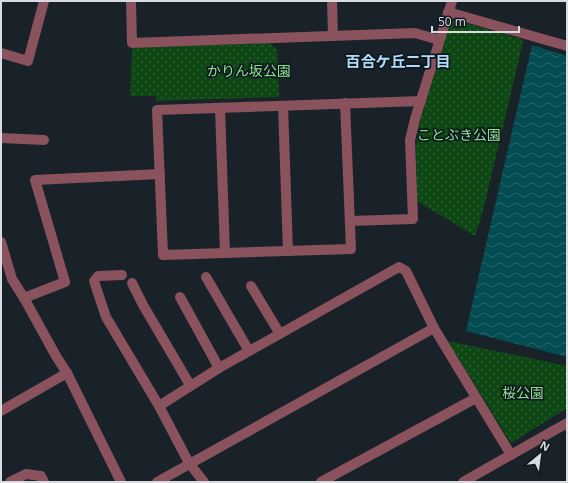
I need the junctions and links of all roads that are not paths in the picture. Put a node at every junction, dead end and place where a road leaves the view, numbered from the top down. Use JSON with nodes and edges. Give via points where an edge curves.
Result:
{"nodes":[{"id":1,"x":44,"y":1,"type":"edge"},
{"id":2,"x":131,"y":1,"type":"edge"},
{"id":3,"x":332,"y":1,"type":"edge"},
{"id":4,"x":452,"y":1,"type":"edge"},
{"id":5,"x":448,"y":12,"type":"junction"},
{"id":6,"x":333,"y":36,"type":"junction"},
{"id":7,"x":439,"y":40,"type":"junction"},
{"id":8,"x":567,"y":46,"type":"edge"},
{"id":9,"x":1,"y":53,"type":"edge"},
{"id":10,"x":421,"y":102,"type":"junction"},
{"id":11,"x":345,"y":103,"type":"junction"},
{"id":12,"x":283,"y":106,"type":"junction"},
{"id":13,"x":220,"y":108,"type":"junction"},
{"id":14,"x":1,"y":138,"type":"edge"},
{"id":15,"x":44,"y":140,"type":"dead end"},
{"id":16,"x":160,"y":174,"type":"junction"},
{"id":17,"x":350,"y":221,"type":"junction"},
{"id":18,"x":1,"y":242,"type":"edge"},
{"id":19,"x":288,"y":251,"type":"junction"},
{"id":20,"x":225,"y":253,"type":"junction"},
{"id":21,"x":122,"y":275,"type":"dead end"},
{"id":22,"x":206,"y":277,"type":"dead end"},
{"id":23,"x":132,"y":283,"type":"dead end"},
{"id":24,"x":251,"y":286,"type":"dead end"},
{"id":25,"x":180,"y":297,"type":"dead end"},
{"id":26,"x":24,"y":298,"type":"junction"},
{"id":27,"x":434,"y":328,"type":"junction"},
{"id":28,"x":280,"y":334,"type":"junction"},
{"id":29,"x":249,"y":351,"type":"junction"},
{"id":30,"x":219,"y":368,"type":"junction"},
{"id":31,"x":67,"y":373,"type":"junction"},
{"id":32,"x":190,"y":385,"type":"junction"},
{"id":33,"x":476,"y":398,"type":"junction"},
{"id":34,"x":3,"y":406,"type":"edge"},
{"id":35,"x":159,"y":406,"type":"junction"},
{"id":36,"x":567,"y":422,"type":"edge"},
{"id":37,"x":511,"y":455,"type":"junction"},
{"id":38,"x":189,"y":463,"type":"junction"},
{"id":39,"x":10,"y":482,"type":"edge"},
{"id":40,"x":44,"y":482,"type":"edge"},
{"id":41,"x":121,"y":482,"type":"edge"},
{"id":42,"x":157,"y":482,"type":"edge"},
{"id":43,"x":204,"y":482,"type":"edge"},
{"id":44,"x":321,"y":482,"type":"edge"},
{"id":45,"x":463,"y":482,"type":"edge"}],
"edges":[{"from":1,"to":9,"type":"street","via":[[28,61]]},
{"from":2,"to":6,"type":"street","via":[[132,43]]},
{"from":3,"to":6,"type":"street"},
{"from":4,"to":5,"type":"street"},
{"from":5,"to":7,"type":"street"},
{"from":5,"to":8,"type":"street"},
{"from":6,"to":7,"type":"street","via":[[415,33]]},
{"from":7,"to":10,"type":"street"},
{"from":10,"to":11,"type":"street"},
{"from":10,"to":17,"type":"street","via":[[410,140],[413,219]]},
{"from":11,"to":12,"type":"street"},
{"from":11,"to":17,"type":"street"},
{"from":12,"to":13,"type":"street"},
{"from":12,"to":19,"type":"street"},
{"from":13,"to":16,"type":"street","via":[[157,110]]},
{"from":13,"to":20,"type":"street"},
{"from":14,"to":15,"type":"street"},
{"from":16,"to":20,"type":"street","via":[[163,256]]},
{"from":16,"to":26,"type":"street","via":[[35,180],[64,282]]},
{"from":17,"to":19,"type":"street","via":[[351,249]]},
{"from":18,"to":26,"type":"street","via":[[12,279]]},
{"from":19,"to":20,"type":"street"},
{"from":21,"to":35,"type":"street","via":[[98,276],[94,281],[106,317]]},
{"from":22,"to":29,"type":"street"},
{"from":23,"to":32,"type":"street"},
{"from":24,"to":28,"type":"street"},
{"from":25,"to":30,"type":"street"},
{"from":26,"to":31,"type":"street"},
{"from":27,"to":28,"type":"street","via":[[406,271],[399,267]]},
{"from":27,"to":33,"type":"street"},
{"from":27,"to":38,"type":"street"},
{"from":28,"to":29,"type":"street"},
{"from":29,"to":30,"type":"street"},
{"from":30,"to":32,"type":"street"},
{"from":31,"to":34,"type":"street"},
{"from":31,"to":41,"type":"street"},
{"from":32,"to":35,"type":"street"},
{"from":33,"to":37,"type":"street"},
{"from":33,"to":44,"type":"street"},
{"from":35,"to":38,"type":"street"},
{"from":36,"to":37,"type":"street"},
{"from":37,"to":45,"type":"street"},
{"from":38,"to":42,"type":"street"},
{"from":38,"to":43,"type":"street"},
{"from":39,"to":40,"type":"street","via":[[26,474],[41,476]]}]}
